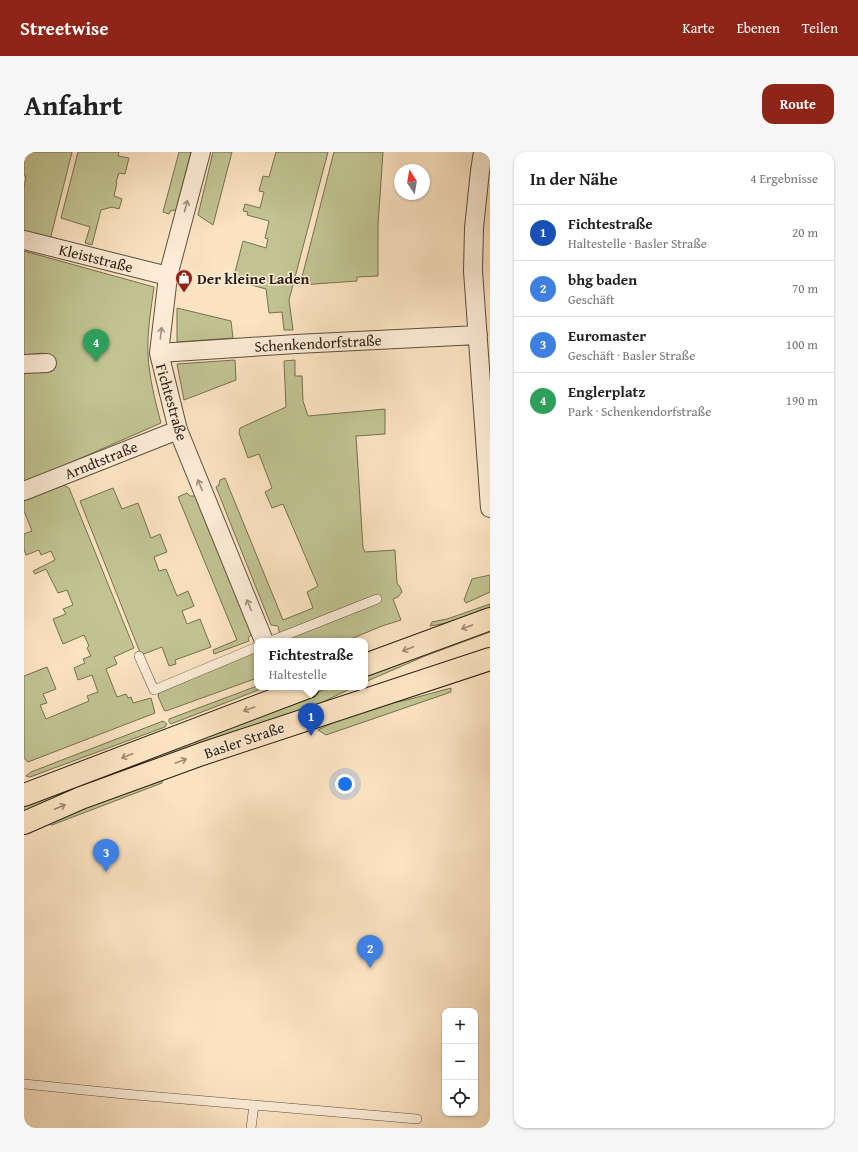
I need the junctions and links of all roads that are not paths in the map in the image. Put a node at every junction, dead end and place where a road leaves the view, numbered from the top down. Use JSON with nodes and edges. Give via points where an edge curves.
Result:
{"nodes":[{"id":1,"x":201,"y":152,"type":"edge"},
{"id":2,"x":483,"y":152,"type":"edge"},
{"id":3,"x":24,"y":240,"type":"edge"},
{"id":4,"x":168,"y":276,"type":"junction"},
{"id":5,"x":478,"y":336,"type":"junction"},
{"id":6,"x":159,"y":353,"type":"junction"},
{"id":7,"x":47,"y":363,"type":"dead end"},
{"id":8,"x":24,"y":364,"type":"edge"},
{"id":9,"x":178,"y":430,"type":"junction"},
{"id":10,"x":24,"y":491,"type":"edge"},
{"id":11,"x":490,"y":508,"type":"edge"},
{"id":12,"x":377,"y":599,"type":"dead end"},
{"id":13,"x":490,"y":619,"type":"edge"},
{"id":14,"x":263,"y":638,"type":"edge"},
{"id":15,"x":279,"y":638,"type":"edge"},
{"id":16,"x":254,"y":648,"type":"edge"},
{"id":17,"x":139,"y":656,"type":"dead end"},
{"id":18,"x":490,"y":659,"type":"edge"},
{"id":19,"x":368,"y":664,"type":"edge"},
{"id":20,"x":284,"y":691,"type":"edge"},
{"id":21,"x":24,"y":795,"type":"edge"},
{"id":22,"x":24,"y":822,"type":"edge"},
{"id":23,"x":24,"y":1084,"type":"edge"},
{"id":24,"x":254,"y":1105,"type":"junction"},
{"id":25,"x":417,"y":1119,"type":"dead end"},
{"id":26,"x":251,"y":1128,"type":"edge"}],
"edges":[{"from":4,"to":1,"type":"street","name":"Fichtestraße","one_way":true},
{"from":2,"to":5,"type":"street","via":[[474,228],[473,271]]},
{"from":3,"to":4,"type":"street","name":"Kleiststraße"},
{"from":6,"to":4,"type":"street","name":"Fichtestraße","one_way":true},
{"from":5,"to":6,"type":"street","name":"Schenkendorfstraße"},
{"from":5,"to":11,"type":"street"},
{"from":6,"to":9,"type":"street","name":"Fichtestraße"},
{"from":7,"to":8,"type":"street"},
{"from":9,"to":10,"type":"street","name":"Arndtstraße"},
{"from":14,"to":9,"type":"street","name":"Fichtestraße","one_way":true},
{"from":12,"to":15,"type":"lane"},
{"from":13,"to":19,"type":"main road","one_way":true},
{"from":16,"to":17,"type":"lane","via":[[154,690]]},
{"from":22,"to":18,"type":"main road","name":"Basler Straße","one_way":true,"via":[[81,798],[202,754]]},
{"from":20,"to":21,"type":"main road","name":"Basler Straße","one_way":true},
{"from":23,"to":24,"type":"lane"},
{"from":24,"to":25,"type":"lane"},
{"from":24,"to":26,"type":"lane"}]}
